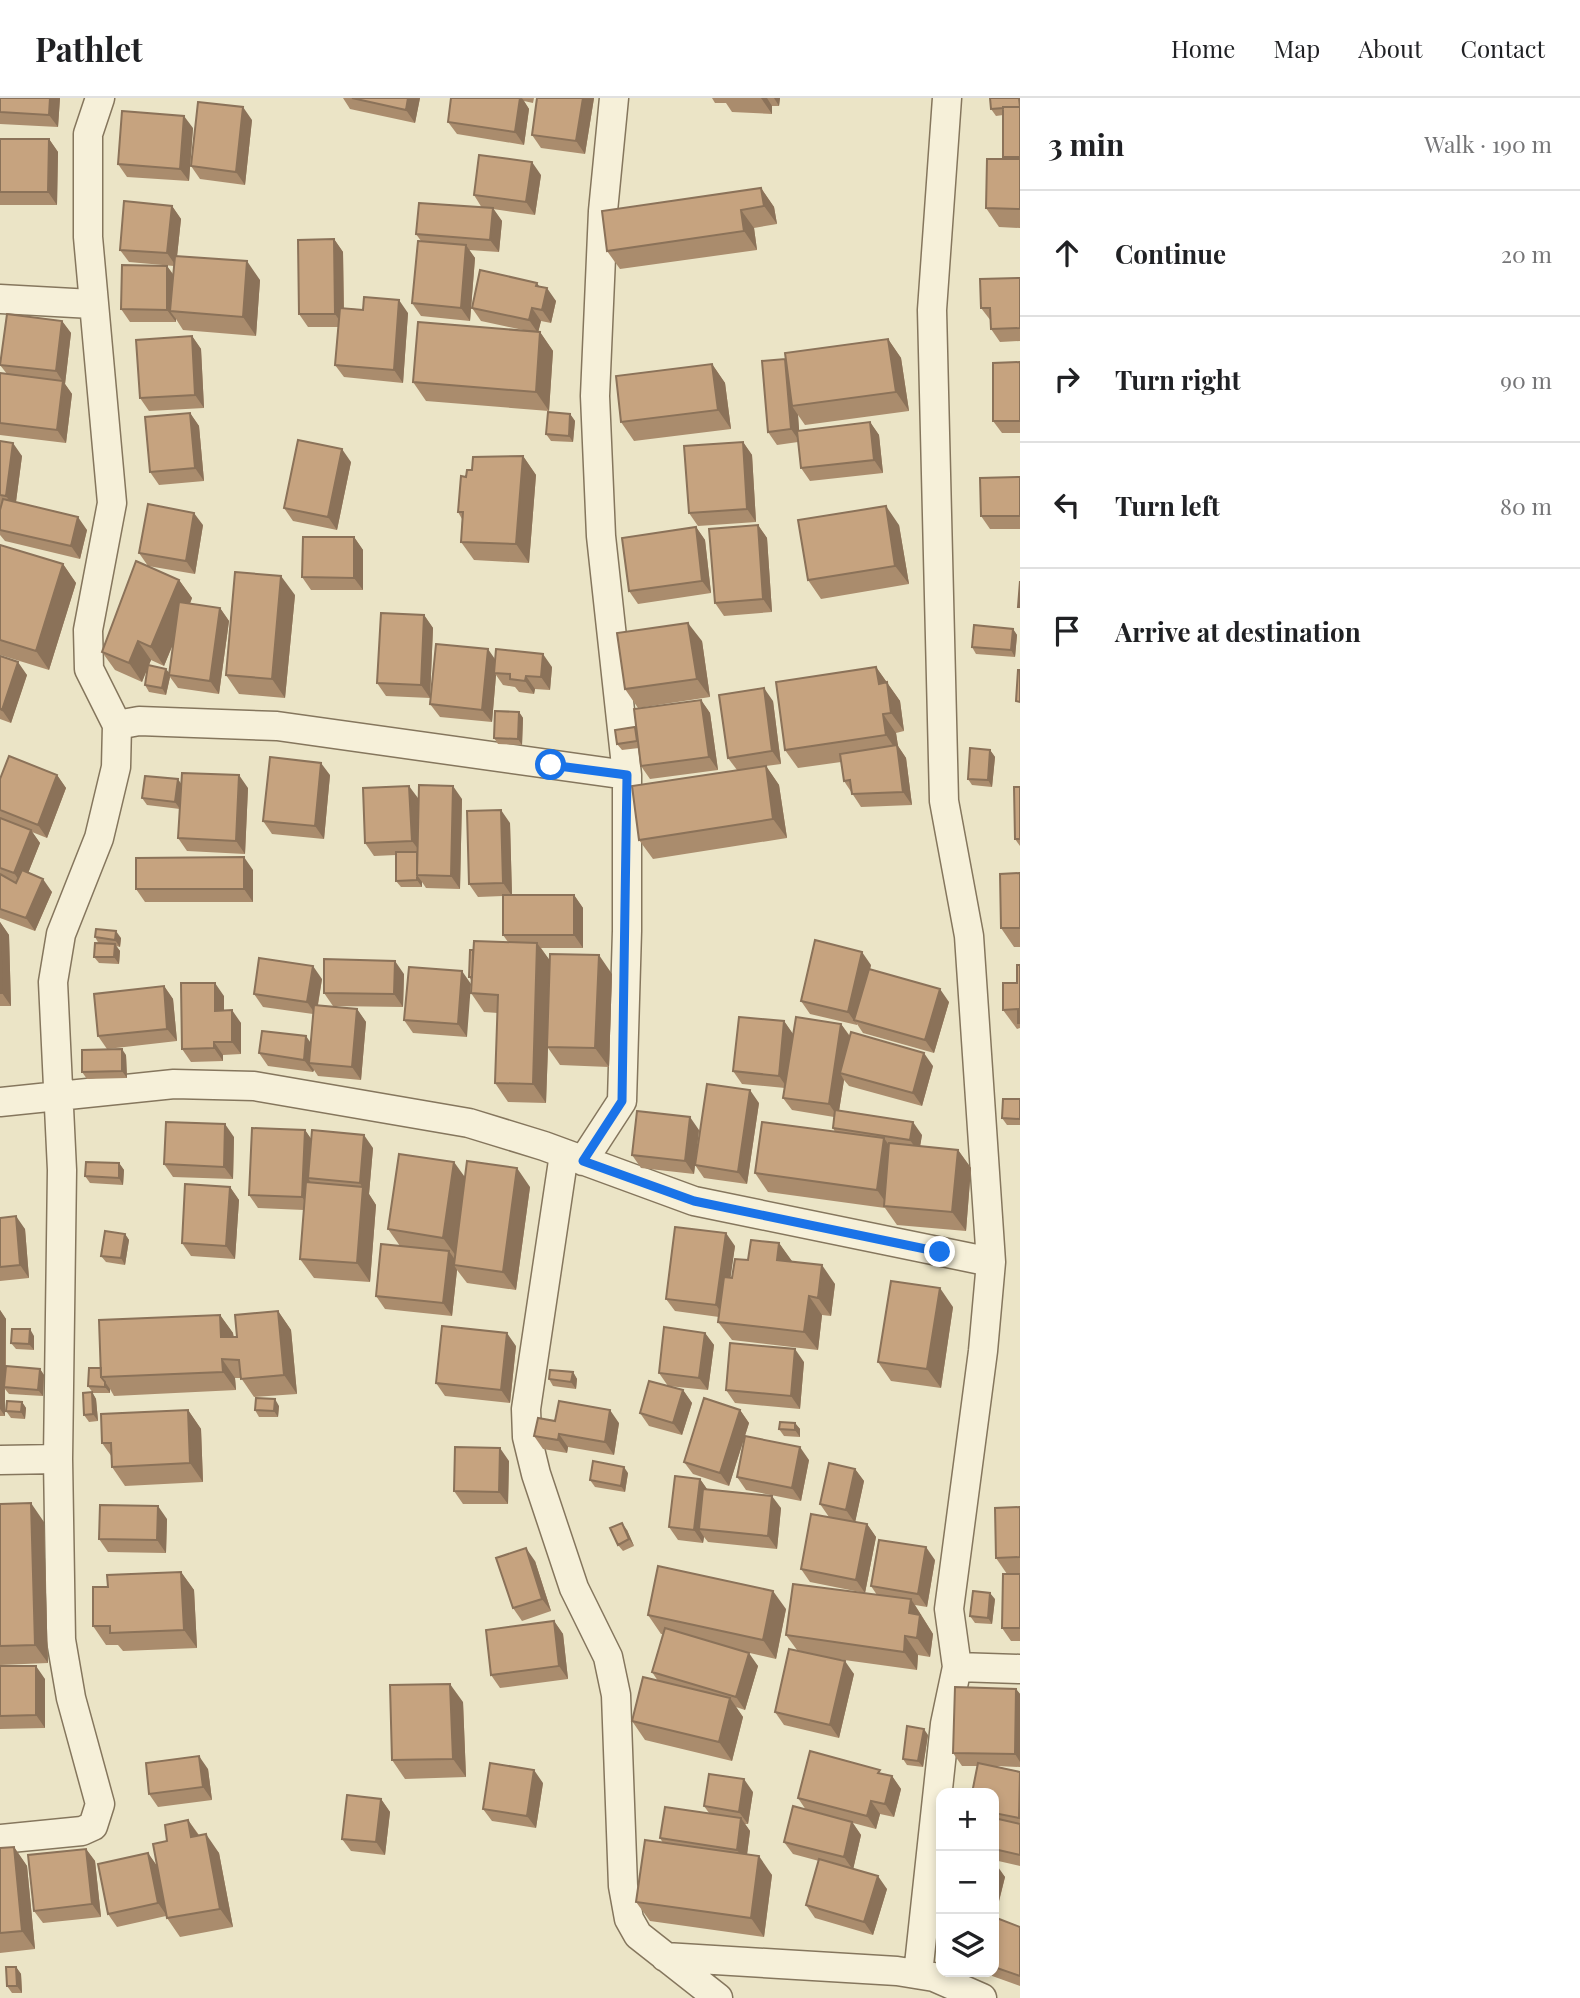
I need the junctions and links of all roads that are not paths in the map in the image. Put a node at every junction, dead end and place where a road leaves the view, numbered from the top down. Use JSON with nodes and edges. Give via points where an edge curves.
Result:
{"nodes":[{"id":1,"x":100,"y":98,"type":"edge"},
{"id":2,"x":614,"y":98,"type":"edge"},
{"id":3,"x":947,"y":98,"type":"edge"},
{"id":4,"x":0,"y":299,"type":"edge"},
{"id":5,"x":92,"y":304,"type":"junction"},
{"id":6,"x":117,"y":725,"type":"junction"},
{"id":7,"x":627,"y":775,"type":"junction"},
{"id":8,"x":57,"y":1097,"type":"junction"},
{"id":9,"x":0,"y":1101,"type":"edge"},
{"id":10,"x":573,"y":1157,"type":"junction"},
{"id":11,"x":991,"y":1262,"type":"junction"},
{"id":12,"x":0,"y":1460,"type":"edge"},
{"id":13,"x":58,"y":1460,"type":"junction"},
{"id":14,"x":957,"y":1667,"type":"junction"},
{"id":15,"x":1020,"y":1670,"type":"edge"},
{"id":16,"x":0,"y":1839,"type":"edge"},
{"id":17,"x":666,"y":1956,"type":"junction"},
{"id":18,"x":918,"y":1974,"type":"junction"},
{"id":19,"x":718,"y":1998,"type":"edge"},
{"id":20,"x":982,"y":1998,"type":"edge"}],
"edges":[{"from":1,"to":5,"type":"street","via":[[88,134],[86,166]]},
{"from":2,"to":7,"type":"street","via":[[603,211],[595,396],[601,536]]},
{"from":3,"to":11,"type":"street","via":[[932,310],[944,801],[969,936]]},
{"from":4,"to":5,"type":"street"},
{"from":5,"to":6,"type":"street","via":[[112,503],[88,630],[89,669]]},
{"from":6,"to":7,"type":"street","via":[[139,721],[277,726]]},
{"from":6,"to":8,"type":"street","via":[[116,767],[99,838],[61,934],[52,982]]},
{"from":7,"to":10,"type":"street","via":[[622,1101]]},
{"from":8,"to":9,"type":"street"},
{"from":8,"to":10,"type":"street","via":[[174,1084],[254,1086],[469,1123]]},
{"from":8,"to":13,"type":"street","via":[[62,1249]]},
{"from":10,"to":11,"type":"street","via":[[694,1201]]},
{"from":10,"to":17,"type":"street","via":[[526,1409],[527,1437],[574,1588],[608,1657],[616,1695],[623,1886],[629,1919],[638,1935]]},
{"from":11,"to":14,"type":"street","via":[[949,1609]]},
{"from":12,"to":13,"type":"street"},
{"from":13,"to":16,"type":"street","via":[[61,1640],[71,1698],[100,1804],[93,1826],[82,1831]]},
{"from":14,"to":15,"type":"street"},
{"from":14,"to":18,"type":"street","via":[[944,1724]]},
{"from":17,"to":18,"type":"street"},
{"from":17,"to":19,"type":"street"},
{"from":18,"to":20,"type":"street"}]}
